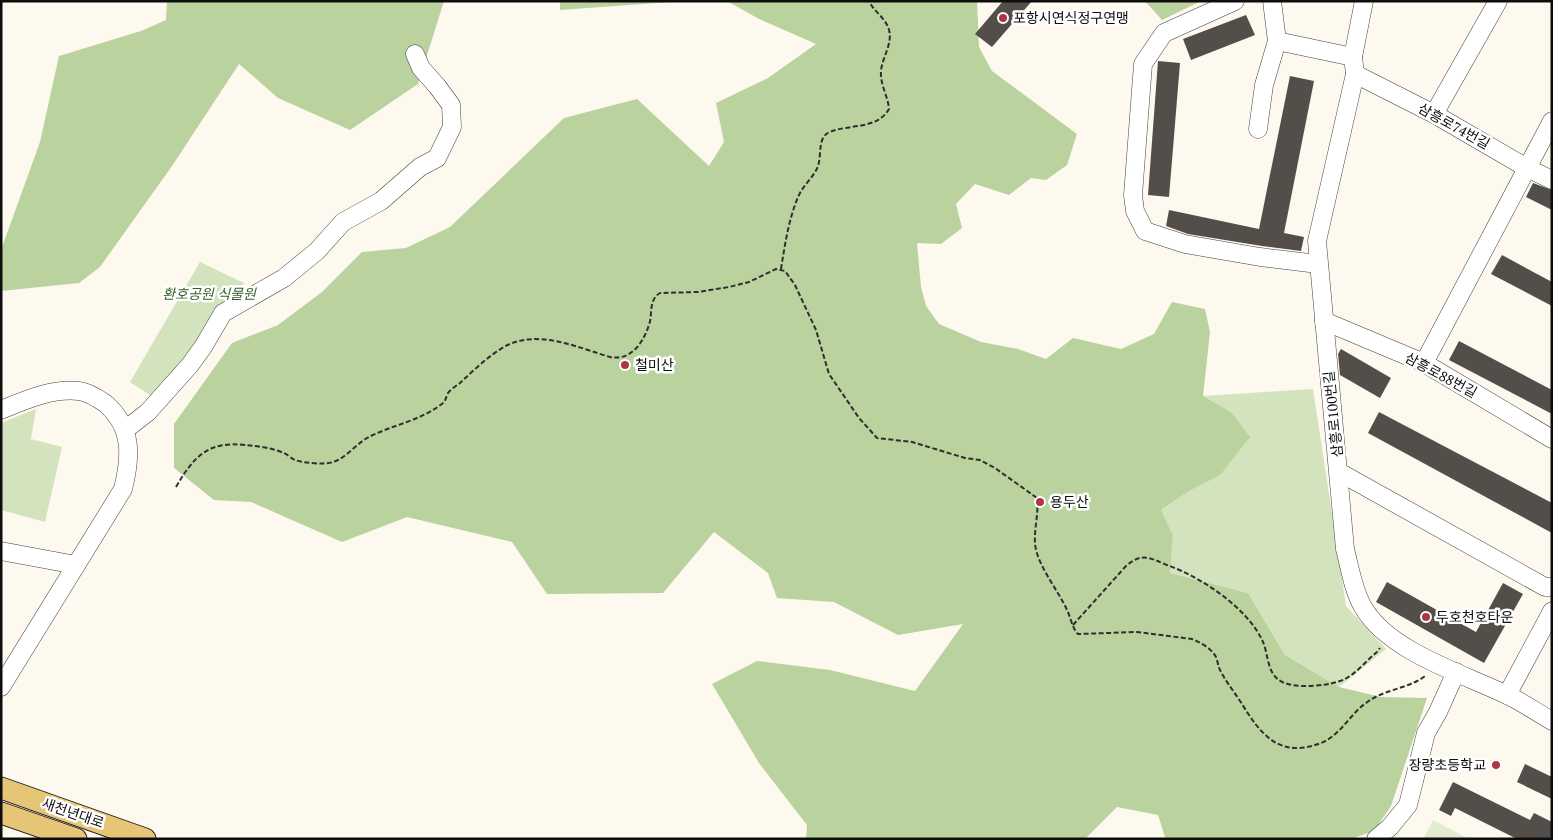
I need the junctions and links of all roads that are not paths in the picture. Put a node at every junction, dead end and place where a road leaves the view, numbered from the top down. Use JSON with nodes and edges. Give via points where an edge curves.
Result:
{"nodes":[{"id":1,"x":1235,"y":1,"type":"edge"},
{"id":2,"x":1272,"y":1,"type":"edge"},
{"id":3,"x":1364,"y":1,"type":"edge"},
{"id":4,"x":1498,"y":1,"type":"edge"},
{"id":5,"x":1277,"y":41,"type":"junction"},
{"id":6,"x":415,"y":54,"type":"dead end"},
{"id":7,"x":1354,"y":66,"type":"junction"},
{"id":8,"x":1434,"y":114,"type":"junction"},
{"id":9,"x":1552,"y":121,"type":"edge"},
{"id":10,"x":1258,"y":129,"type":"dead end"},
{"id":11,"x":1527,"y":168,"type":"junction"},
{"id":12,"x":1552,"y":180,"type":"edge"},
{"id":13,"x":1318,"y":264,"type":"junction"},
{"id":14,"x":1324,"y":321,"type":"junction"},
{"id":15,"x":1424,"y":362,"type":"junction"},
{"id":16,"x":1,"y":410,"type":"edge"},
{"id":17,"x":125,"y":430,"type":"junction"},
{"id":18,"x":1552,"y":439,"type":"edge"},
{"id":19,"x":1339,"y":472,"type":"junction"},
{"id":20,"x":1,"y":551,"type":"edge"},
{"id":21,"x":76,"y":564,"type":"junction"},
{"id":22,"x":1552,"y":587,"type":"edge"},
{"id":23,"x":1552,"y":612,"type":"edge"},
{"id":24,"x":1456,"y":672,"type":"junction"},
{"id":25,"x":1,"y":687,"type":"edge"},
{"id":26,"x":1508,"y":695,"type":"junction"},
{"id":27,"x":1552,"y":721,"type":"edge"},
{"id":28,"x":1,"y":788,"type":"edge"},
{"id":29,"x":1,"y":813,"type":"edge"},
{"id":30,"x":53,"y":835,"type":"edge"},
{"id":31,"x":76,"y":839,"type":"edge"},
{"id":32,"x":145,"y":839,"type":"edge"},
{"id":33,"x":1376,"y":839,"type":"edge"}],
"edges":[{"from":1,"to":13,"type":"street","via":[[1164,33],[1143,64],[1133,195],[1135,211],[1145,231],[1185,244]]},
{"from":2,"to":5,"type":"street"},
{"from":3,"to":7,"type":"street","name":"삼흥로100번길"},
{"from":4,"to":8,"type":"street"},
{"from":5,"to":7,"type":"street","name":"삼흥로74번길"},
{"from":5,"to":10,"type":"street","via":[[1264,85]]},
{"from":6,"to":17,"type":"street","via":[[421,68],[451,105],[452,127],[437,158],[420,167],[381,201],[343,222],[284,278],[224,313],[190,365],[148,412]]},
{"from":7,"to":8,"type":"street","name":"삼흥로74번길"},
{"from":7,"to":13,"type":"street","name":"삼흥로100번길","via":[[1317,241]]},
{"from":8,"to":11,"type":"street","name":"삼흥로74번길"},
{"from":9,"to":11,"type":"street"},
{"from":11,"to":12,"type":"street","name":"삼흥로74번길"},
{"from":11,"to":15,"type":"street"},
{"from":13,"to":14,"type":"street","name":"삼흥로100번길"},
{"from":14,"to":15,"type":"street","name":"삼흥로88번길"},
{"from":14,"to":19,"type":"street","name":"삼흥로100번길"},
{"from":15,"to":18,"type":"street","name":"삼흥로88번길"},
{"from":16,"to":17,"type":"street","via":[[58,392],[80,391],[99,399],[115,412]]},
{"from":17,"to":21,"type":"street","via":[[129,459],[123,489]]},
{"from":19,"to":22,"type":"street","via":[[1544,587]]},
{"from":19,"to":24,"type":"street","name":"삼흥로100번길","via":[[1345,549],[1363,608],[1382,631],[1405,648]]},
{"from":20,"to":21,"type":"street"},
{"from":21,"to":25,"type":"street"},
{"from":23,"to":26,"type":"street"},
{"from":24,"to":26,"type":"street","name":"삼흥로100번길"},
{"from":24,"to":33,"type":"street","via":[[1426,733],[1408,805],[1390,828]]},
{"from":26,"to":27,"type":"street","name":"삼흥로100번길"},
{"from":28,"to":32,"type":"main road","name":"새천년대로"},
{"from":29,"to":30,"type":"main road","name":"새천년대로"},
{"from":30,"to":31,"type":"main road","name":"새천년대로"}]}
